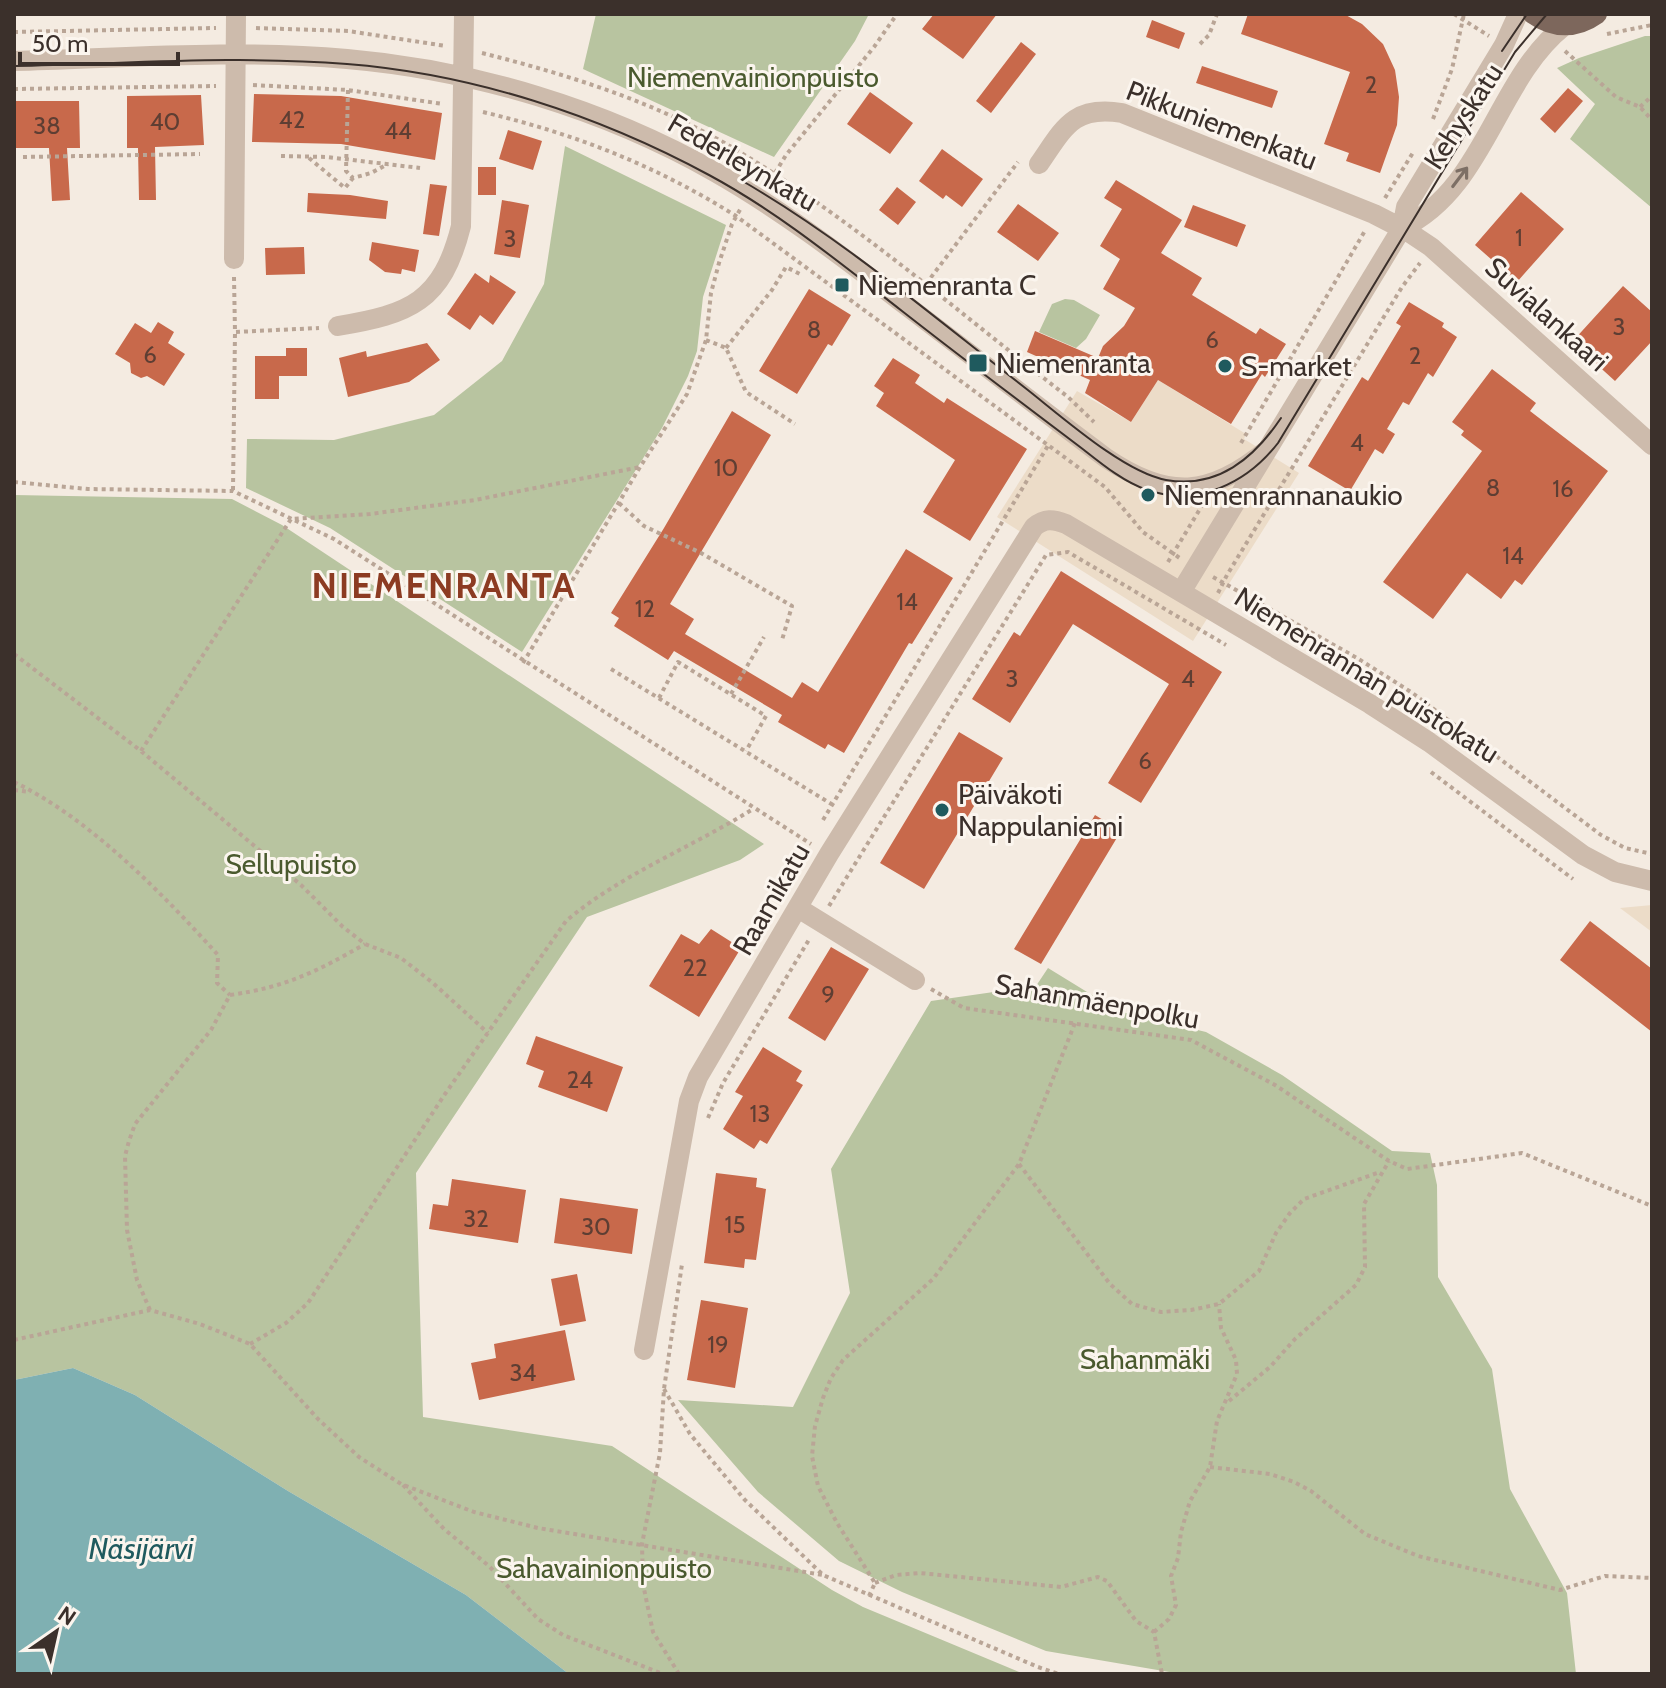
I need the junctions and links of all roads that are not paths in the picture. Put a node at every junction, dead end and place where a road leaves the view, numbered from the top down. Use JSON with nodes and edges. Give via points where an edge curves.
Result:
{"nodes":[{"id":1,"x":464,"y":14,"type":"edge"},
{"id":2,"x":1518,"y":14,"type":"edge"},
{"id":3,"x":1533,"y":14,"type":"edge"},
{"id":4,"x":1597,"y":14,"type":"edge"},
{"id":5,"x":236,"y":21,"type":"edge"},
{"id":6,"x":1564,"y":26,"type":"junction"},
{"id":7,"x":237,"y":55,"type":"junction"},
{"id":8,"x":14,"y":61,"type":"edge"},
{"id":9,"x":462,"y":77,"type":"junction"},
{"id":10,"x":1032,"y":159,"type":"road end"},
{"id":11,"x":1402,"y":228,"type":"junction"},
{"id":12,"x":234,"y":259,"type":"road end"},
{"id":13,"x":338,"y":326,"type":"road end"},
{"id":14,"x":1652,"y":445,"type":"edge"},
{"id":15,"x":1267,"y":450,"type":"junction"},
{"id":16,"x":1047,"y":519,"type":"joint"},
{"id":17,"x":1181,"y":592,"type":"junction"},
{"id":18,"x":1652,"y":881,"type":"edge"},
{"id":19,"x":798,"y":908,"type":"junction"},
{"id":20,"x":915,"y":980,"type":"road end"},
{"id":21,"x":644,"y":1350,"type":"dead end"}],
"edges":[{"from":1,"to":9,"type":"street"},
{"from":2,"to":11,"type":"street","name":"Kehyskatu","via":[[1406,207]]},
{"from":3,"to":6,"type":"main road"},
{"from":4,"to":6,"type":"main road"},
{"from":5,"to":7,"type":"street"},
{"from":11,"to":6,"type":"street","name":"Kehyskatu","one_way":true,"via":[[1423,217],[1447,193],[1532,62]]},
{"from":7,"to":8,"type":"street","name":"Federleynkatu"},
{"from":7,"to":9,"type":"street","name":"Federleynkatu","via":[[348,59]]},
{"from":7,"to":12,"type":"street"},
{"from":9,"to":13,"type":"street","via":[[461,226],[447,270],[431,291],[385,319]]},
{"from":9,"to":15,"type":"street","name":"Federleynkatu","via":[[588,114],[713,171],[829,246],[1121,469],[1149,482],[1178,488],[1216,482],[1240,472]]},
{"from":10,"to":11,"type":"street","name":"Pikkuniemenkatu","via":[[1084,112],[1122,113]]},
{"from":11,"to":14,"type":"street","name":"Suvialankaari","via":[[1431,247]]},
{"from":11,"to":15,"type":"street","name":"Kehyskatu"},
{"from":15,"to":17,"type":"street","name":"Kehyskatu"},
{"from":16,"to":17,"type":"street","name":"Niemenrannan puistokatu","via":[[1066,524]]},
{"from":16,"to":19,"type":"street","name":"Raamikatu","via":[[1034,527]]},
{"from":17,"to":18,"type":"street","name":"Niemenrannan puistokatu","via":[[1429,742],[1583,855],[1615,872]]},
{"from":19,"to":20,"type":"street"},
{"from":19,"to":21,"type":"street","name":"Raamikatu","via":[[689,1101]]}]}
